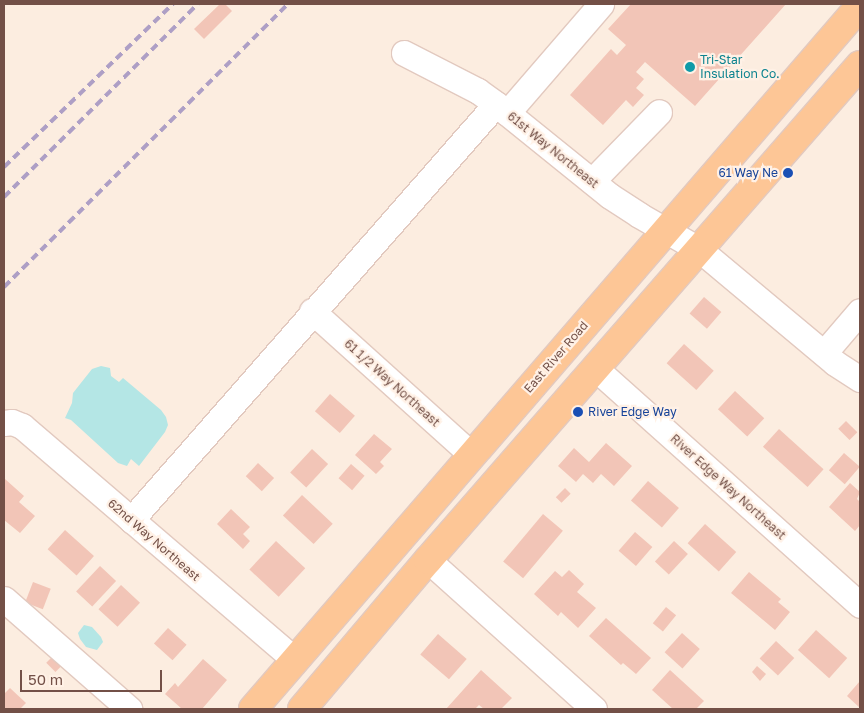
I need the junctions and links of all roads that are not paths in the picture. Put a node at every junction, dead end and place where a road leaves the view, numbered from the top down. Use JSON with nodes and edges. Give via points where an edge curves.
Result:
{"nodes":[{"id":1,"x":601,"y":4,"type":"edge"},
{"id":2,"x":860,"y":6,"type":"edge"},
{"id":3,"x":404,"y":53,"type":"dead end"},
{"id":4,"x":860,"y":65,"type":"edge"},
{"id":5,"x":501,"y":108,"type":"junction"},
{"id":6,"x":659,"y":112,"type":"dead end"},
{"id":7,"x":592,"y":181,"type":"junction"},
{"id":8,"x":665,"y":230,"type":"junction"},
{"id":9,"x":700,"y":250,"type":"junction"},
{"id":10,"x":312,"y":311,"type":"junction"},
{"id":11,"x":860,"y":311,"type":"edge"},
{"id":12,"x":824,"y":353,"type":"junction"},
{"id":13,"x":595,"y":368,"type":"junction"},
{"id":14,"x":860,"y":379,"type":"edge"},
{"id":15,"x":8,"y":422,"type":"edge"},
{"id":16,"x":472,"y":455,"type":"junction"},
{"id":17,"x":130,"y":520,"type":"junction"},
{"id":18,"x":428,"y":560,"type":"junction"},
{"id":19,"x":4,"y":599,"type":"edge"},
{"id":20,"x":860,"y":605,"type":"edge"},
{"id":21,"x":295,"y":660,"type":"junction"},
{"id":22,"x":129,"y":709,"type":"edge"},
{"id":23,"x":253,"y":709,"type":"edge"},
{"id":24,"x":302,"y":709,"type":"edge"},
{"id":25,"x":594,"y":709,"type":"edge"}],
"edges":[{"from":1,"to":5,"type":"street"},
{"from":2,"to":8,"type":"main road","name":"East River Road"},
{"from":3,"to":5,"type":"street","name":"61st Way Northeast","via":[[478,91]]},
{"from":4,"to":9,"type":"main road"},
{"from":5,"to":7,"type":"street","name":"61st Way Northeast"},
{"from":5,"to":10,"type":"street"},
{"from":6,"to":7,"type":"street"},
{"from":7,"to":8,"type":"street","name":"61st Way Northeast"},
{"from":8,"to":9,"type":"street","name":"61st Way Northeast"},
{"from":8,"to":16,"type":"main road","name":"East River Road"},
{"from":9,"to":12,"type":"street","name":"61st Way Northeast"},
{"from":9,"to":13,"type":"main road"},
{"from":10,"to":16,"type":"street","name":"61 1/2 Way Northeast"},
{"from":10,"to":17,"type":"street"},
{"from":11,"to":12,"type":"street"},
{"from":12,"to":14,"type":"street","name":"61st Way Northeast"},
{"from":13,"to":18,"type":"main road"},
{"from":13,"to":20,"type":"street","name":"River Edge Way Northeast"},
{"from":15,"to":17,"type":"street","name":"62nd Way Northeast","via":[[22,426]]},
{"from":16,"to":21,"type":"main road","name":"East River Road"},
{"from":17,"to":21,"type":"street","name":"62nd Way Northeast"},
{"from":18,"to":24,"type":"main road"},
{"from":18,"to":25,"type":"street"},
{"from":19,"to":22,"type":"street"},
{"from":21,"to":23,"type":"main road","name":"East River Road"}]}
